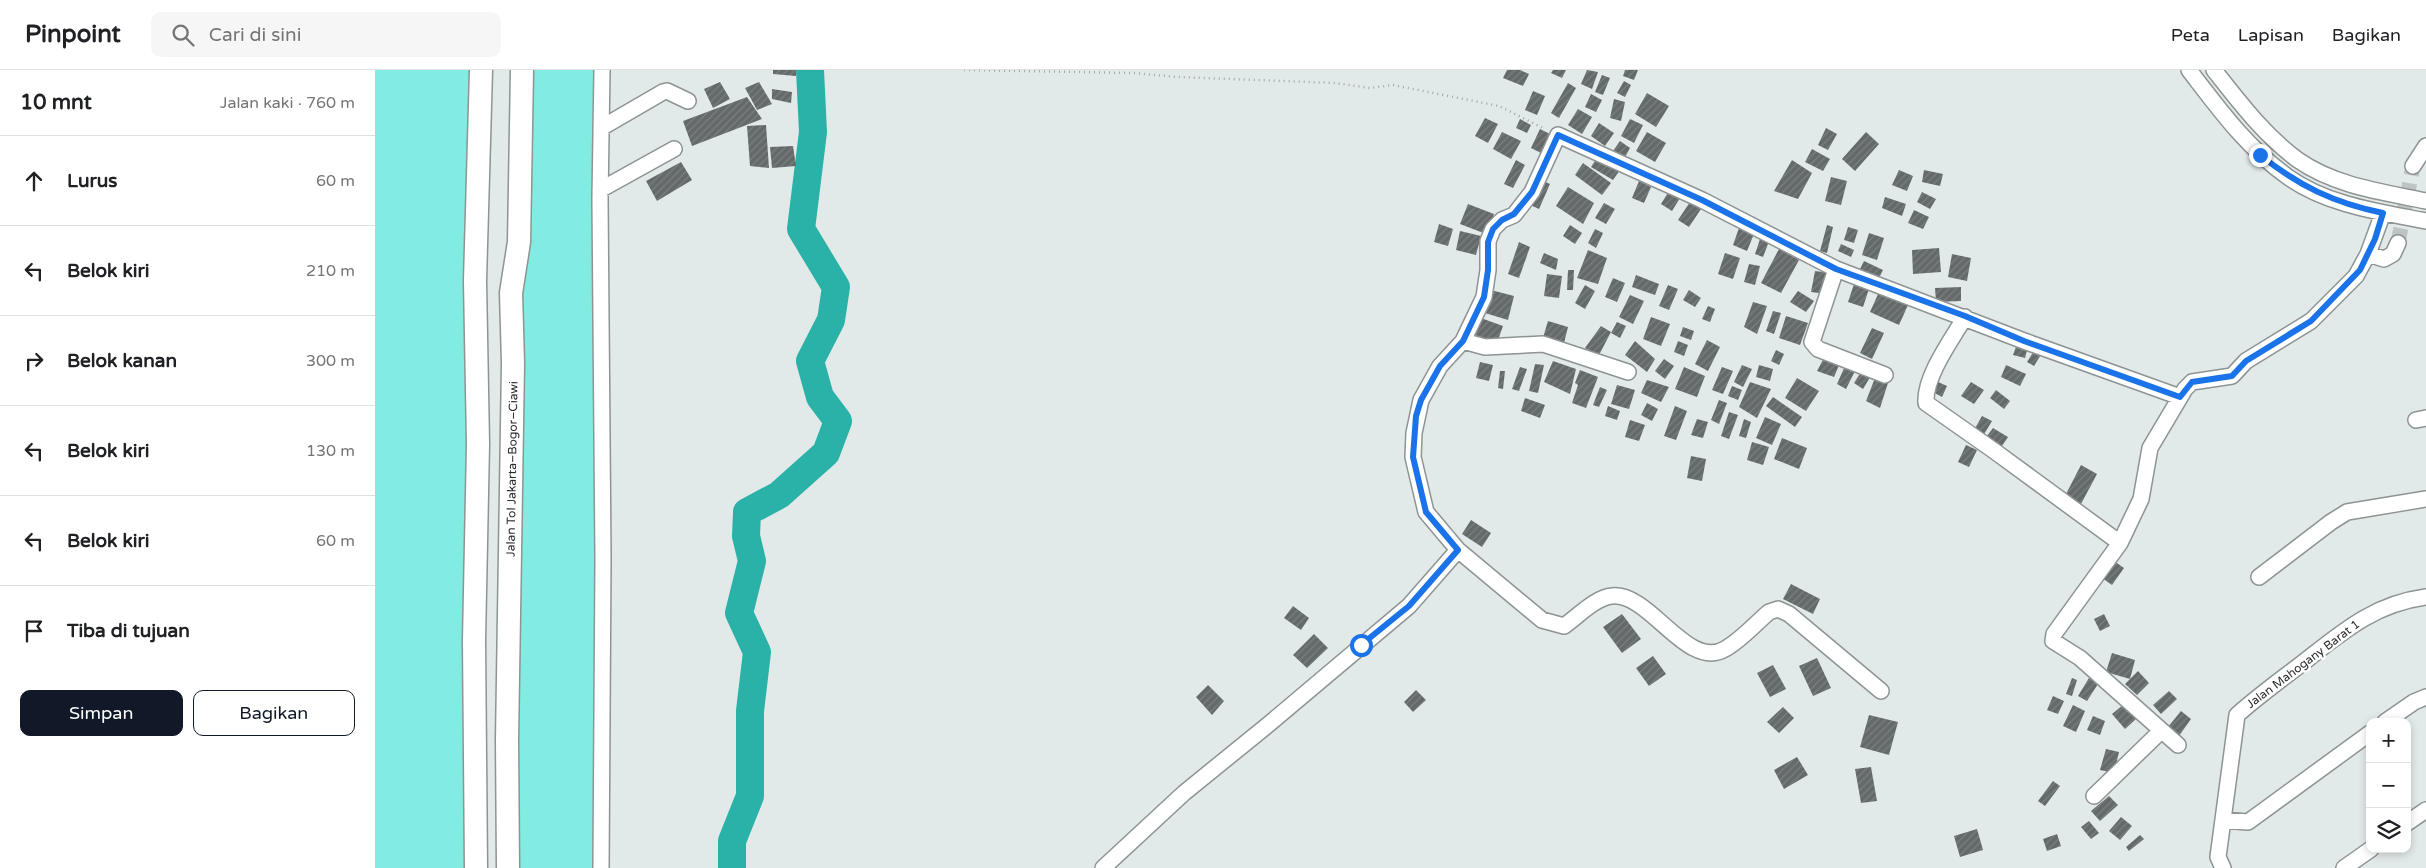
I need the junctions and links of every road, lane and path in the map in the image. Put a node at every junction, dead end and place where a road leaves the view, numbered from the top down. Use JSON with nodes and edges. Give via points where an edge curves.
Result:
{"nodes":[{"id":1,"x":481,"y":70,"type":"edge"},
{"id":2,"x":522,"y":70,"type":"edge"},
{"id":3,"x":602,"y":70,"type":"edge"},
{"id":4,"x":964,"y":70,"type":"edge"},
{"id":5,"x":2189,"y":70,"type":"edge"},
{"id":6,"x":2215,"y":70,"type":"edge"},
{"id":7,"x":688,"y":101,"type":"dead end"},
{"id":8,"x":601,"y":128,"type":"junction"},
{"id":9,"x":1558,"y":135,"type":"junction"},
{"id":10,"x":2426,"y":146,"type":"edge"},
{"id":11,"x":674,"y":149,"type":"dead end"},
{"id":12,"x":2413,"y":166,"type":"tunnel mouth"},
{"id":13,"x":600,"y":190,"type":"junction"},
{"id":14,"x":2426,"y":201,"type":"edge"},
{"id":15,"x":2383,"y":213,"type":"junction"},
{"id":16,"x":2426,"y":221,"type":"edge"},
{"id":17,"x":2398,"y":243,"type":"tunnel mouth"},
{"id":18,"x":2368,"y":254,"type":"junction"},
{"id":19,"x":1836,"y":269,"type":"junction"},
{"id":20,"x":1965,"y":316,"type":"junction"},
{"id":21,"x":1463,"y":341,"type":"junction"},
{"id":22,"x":1628,"y":372,"type":"dead end"},
{"id":23,"x":1885,"y":375,"type":"dead end"},
{"id":24,"x":2180,"y":397,"type":"junction"},
{"id":25,"x":2426,"y":499,"type":"edge"},
{"id":26,"x":2120,"y":543,"type":"junction"},
{"id":27,"x":1458,"y":550,"type":"junction"},
{"id":28,"x":2259,"y":577,"type":"dead end"},
{"id":29,"x":2426,"y":596,"type":"edge"},
{"id":30,"x":1881,"y":691,"type":"dead end"},
{"id":31,"x":2426,"y":697,"type":"edge"},
{"id":32,"x":2391,"y":718,"type":"edge"},
{"id":33,"x":2161,"y":731,"type":"junction"},
{"id":34,"x":2366,"y":736,"type":"edge"},
{"id":35,"x":2177,"y":745,"type":"dead end"},
{"id":36,"x":2094,"y":796,"type":"dead end"},
{"id":37,"x":2426,"y":810,"type":"edge"},
{"id":38,"x":2223,"y":820,"type":"junction"},
{"id":39,"x":2411,"y":820,"type":"edge"},
{"id":40,"x":2366,"y":853,"type":"edge"},
{"id":41,"x":476,"y":868,"type":"edge"},
{"id":42,"x":508,"y":868,"type":"edge"},
{"id":43,"x":601,"y":868,"type":"edge"},
{"id":44,"x":1103,"y":868,"type":"edge"},
{"id":45,"x":2223,"y":868,"type":"edge"},
{"id":46,"x":2344,"y":868,"type":"edge"}],
"edges":[{"from":1,"to":41,"type":"highway","via":[[475,281],[478,444],[473,641]]},
{"from":2,"to":42,"type":"highway","name":"Jalan Tol Jakarta–Bogor–Ciawi","via":[[519,242],[511,293]]},
{"from":3,"to":8,"type":"street"},
{"from":4,"to":9,"type":"path","via":[[1134,73],[1335,83],[1370,88],[1393,85],[1499,106]]},
{"from":5,"to":15,"type":"street","via":[[2233,128],[2289,178],[2327,197]]},
{"from":6,"to":14,"type":"street","via":[[2249,114],[2300,161],[2334,178]]},
{"from":7,"to":8,"type":"street","via":[[663,92]]},
{"from":8,"to":13,"type":"street"},
{"from":9,"to":19,"type":"street","via":[[1702,200]]},
{"from":9,"to":21,"type":"street","via":[[1532,192],[1514,214],[1493,229],[1488,242],[1484,297]]},
{"from":10,"to":12,"type":"street"},
{"from":11,"to":13,"type":"street"},
{"from":13,"to":43,"type":"street"},
{"from":15,"to":16,"type":"street"},
{"from":15,"to":18,"type":"street"},
{"from":17,"to":18,"type":"street","via":[[2393,254],[2384,260]]},
{"from":18,"to":24,"type":"street","via":[[2356,276],[2311,321],[2246,361],[2232,376],[2192,382]]},
{"from":19,"to":20,"type":"street"},
{"from":19,"to":23,"type":"street","via":[[1812,342],[1818,349]]},
{"from":20,"to":24,"type":"street","via":[[2024,341]]},
{"from":20,"to":26,"type":"street","via":[[1928,382],[1926,403]]},
{"from":21,"to":22,"type":"street","via":[[1485,347],[1543,344]]},
{"from":21,"to":27,"type":"street","via":[[1440,366],[1421,400],[1413,433],[1413,457],[1426,512]]},
{"from":24,"to":26,"type":"street","via":[[2150,448],[2141,499]]},
{"from":25,"to":28,"type":"street","via":[[2347,512]]},
{"from":26,"to":33,"type":"street","via":[[2053,641],[2080,658]]},
{"from":27,"to":30,"type":"street","via":[[1542,620],[1553,625],[1564,626],[1599,601],[1611,596],[1624,596],[1643,606],[1680,640],[1693,648],[1711,652],[1724,650],[1769,612],[1778,609],[1789,614]]},
{"from":27,"to":44,"type":"street","via":[[1409,606],[1184,793]]},
{"from":29,"to":38,"type":"street","name":"Jalan Mahogany Barat 1","via":[[2402,600],[2353,624],[2237,715]]},
{"from":31,"to":32,"type":"street"},
{"from":33,"to":35,"type":"street"},
{"from":33,"to":36,"type":"street"},
{"from":34,"to":38,"type":"street","via":[[2248,822]]},
{"from":37,"to":39,"type":"street"},
{"from":38,"to":45,"type":"street","via":[[2218,857]]},
{"from":40,"to":46,"type":"street"}]}
